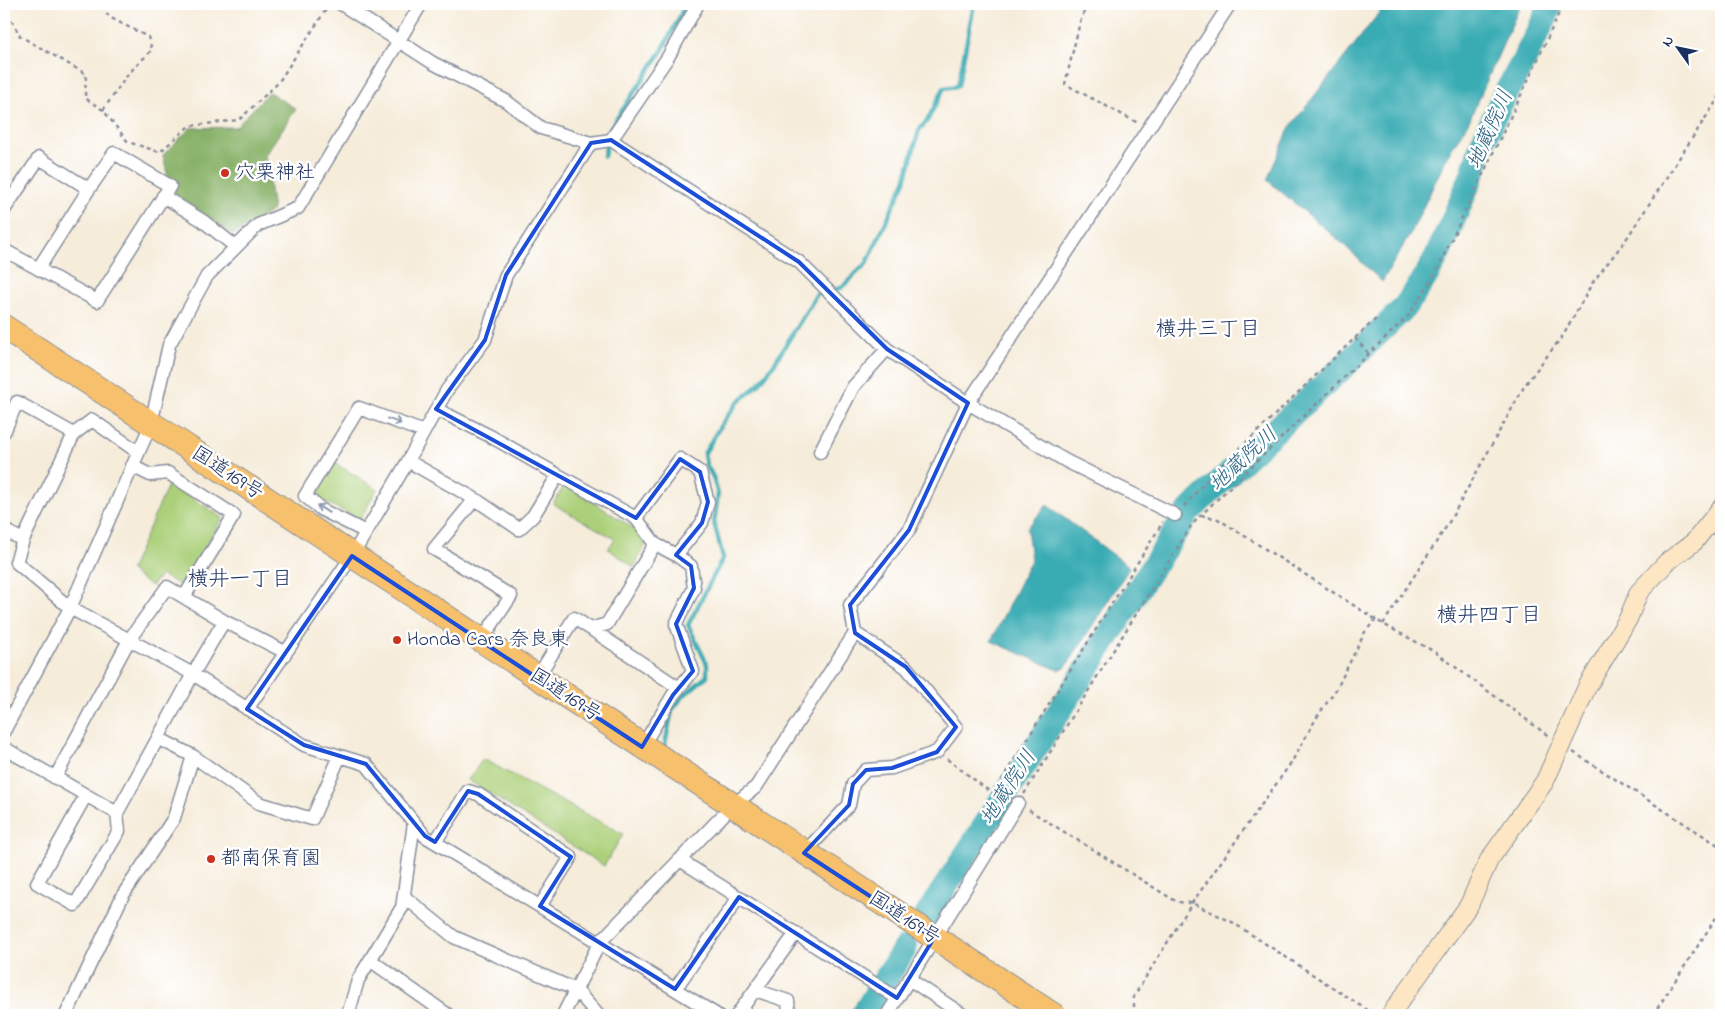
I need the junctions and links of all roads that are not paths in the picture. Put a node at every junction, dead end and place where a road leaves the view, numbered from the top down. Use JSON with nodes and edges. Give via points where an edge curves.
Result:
{"nodes":[{"id":1,"x":341,"y":4,"type":"edge"},
{"id":2,"x":421,"y":4,"type":"edge"},
{"id":3,"x":698,"y":4,"type":"edge"},
{"id":4,"x":1230,"y":4,"type":"edge"},
{"id":5,"x":399,"y":41,"type":"junction"},
{"id":6,"x":611,"y":140,"type":"junction"},
{"id":7,"x":591,"y":142,"type":"junction"},
{"id":8,"x":89,"y":189,"type":"junction"},
{"id":9,"x":163,"y":196,"type":"junction"},
{"id":10,"x":4,"y":210,"type":"edge"},
{"id":11,"x":236,"y":248,"type":"junction"},
{"id":12,"x":4,"y":250,"type":"edge"},
{"id":13,"x":38,"y":268,"type":"junction"},
{"id":14,"x":4,"y":327,"type":"edge"},
{"id":15,"x":887,"y":349,"type":"junction"},
{"id":16,"x":968,"y":403,"type":"junction"},
{"id":17,"x":436,"y":410,"type":"junction"},
{"id":18,"x":150,"y":424,"type":"junction"},
{"id":19,"x":4,"y":432,"type":"edge"},
{"id":20,"x":424,"y":432,"type":"junction"},
{"id":21,"x":74,"y":434,"type":"junction"},
{"id":22,"x":138,"y":452,"type":"junction"},
{"id":23,"x":820,"y":452,"type":"dead end"},
{"id":24,"x":408,"y":461,"type":"junction"},
{"id":25,"x":132,"y":466,"type":"junction"},
{"id":26,"x":558,"y":475,"type":"junction"},
{"id":27,"x":474,"y":499,"type":"junction"},
{"id":28,"x":1721,"y":508,"type":"edge"},
{"id":29,"x":1172,"y":514,"type":"road end"},
{"id":30,"x":636,"y":518,"type":"junction"},
{"id":31,"x":4,"y":530,"type":"edge"},
{"id":32,"x":366,"y":532,"type":"junction"},
{"id":33,"x":24,"y":540,"type":"junction"},
{"id":34,"x":656,"y":544,"type":"junction"},
{"id":35,"x":676,"y":555,"type":"junction"},
{"id":36,"x":352,"y":556,"type":"junction"},
{"id":37,"x":184,"y":597,"type":"junction"},
{"id":38,"x":70,"y":608,"type":"junction"},
{"id":39,"x":224,"y":621,"type":"junction"},
{"id":40,"x":591,"y":630,"type":"junction"},
{"id":41,"x":855,"y":633,"type":"junction"},
{"id":42,"x":129,"y":640,"type":"junction"},
{"id":43,"x":481,"y":641,"type":"junction"},
{"id":44,"x":285,"y":652,"type":"junction"},
{"id":45,"x":193,"y":674,"type":"junction"},
{"id":46,"x":537,"y":678,"type":"junction"},
{"id":47,"x":679,"y":688,"type":"junction"},
{"id":48,"x":247,"y":709,"type":"junction"},
{"id":49,"x":4,"y":731,"type":"edge"},
{"id":50,"x":158,"y":738,"type":"junction"},
{"id":51,"x":642,"y":747,"type":"junction"},
{"id":52,"x":4,"y":748,"type":"edge"},
{"id":53,"x":192,"y":756,"type":"junction"},
{"id":54,"x":340,"y":756,"type":"junction"},
{"id":55,"x":55,"y":778,"type":"junction"},
{"id":56,"x":86,"y":796,"type":"junction"},
{"id":57,"x":1018,"y":803,"type":"road end"},
{"id":58,"x":732,"y":806,"type":"junction"},
{"id":59,"x":117,"y":813,"type":"junction"},
{"id":60,"x":414,"y":823,"type":"junction"},
{"id":61,"x":435,"y":842,"type":"junction"},
{"id":62,"x":804,"y":853,"type":"junction"},
{"id":63,"x":680,"y":860,"type":"junction"},
{"id":64,"x":740,"y":897,"type":"junction"},
{"id":65,"x":540,"y":906,"type":"junction"},
{"id":66,"x":402,"y":908,"type":"junction"},
{"id":67,"x":796,"y":933,"type":"junction"},
{"id":68,"x":934,"y":938,"type":"junction"},
{"id":69,"x":600,"y":942,"type":"junction"},
{"id":70,"x":370,"y":960,"type":"junction"},
{"id":71,"x":909,"y":979,"type":"junction"},
{"id":72,"x":675,"y":989,"type":"junction"},
{"id":73,"x":576,"y":990,"type":"junction"},
{"id":74,"x":755,"y":990,"type":"junction"},
{"id":75,"x":897,"y":998,"type":"junction"},
{"id":76,"x":592,"y":1012,"type":"edge"},
{"id":77,"x":66,"y":1015,"type":"edge"},
{"id":78,"x":348,"y":1015,"type":"edge"},
{"id":79,"x":448,"y":1015,"type":"edge"},
{"id":80,"x":564,"y":1015,"type":"edge"},
{"id":81,"x":717,"y":1015,"type":"edge"},
{"id":82,"x":737,"y":1015,"type":"edge"},
{"id":83,"x":789,"y":1015,"type":"edge"},
{"id":84,"x":886,"y":1015,"type":"edge"},
{"id":85,"x":963,"y":1015,"type":"edge"},
{"id":86,"x":1053,"y":1015,"type":"edge"},
{"id":87,"x":1390,"y":1015,"type":"edge"}],
"edges":[{"from":1,"to":5,"type":"street"},
{"from":2,"to":5,"type":"street"},
{"from":3,"to":6,"type":"street","via":[[668,57]]},
{"from":4,"to":16,"type":"street"},
{"from":5,"to":7,"type":"street","via":[[433,63],[506,100],[541,128]]},
{"from":5,"to":11,"type":"street","via":[[298,208],[258,225]]},
{"from":6,"to":7,"type":"street"},
{"from":6,"to":15,"type":"street","via":[[799,262]]},
{"from":7,"to":17,"type":"street","via":[[506,275],[485,340]]},
{"from":8,"to":9,"type":"street","via":[[114,153],[170,186]]},
{"from":8,"to":10,"type":"street","via":[[39,158]]},
{"from":8,"to":13,"type":"street"},
{"from":9,"to":11,"type":"street","via":[[203,221]]},
{"from":9,"to":13,"type":"street","via":[[97,301]]},
{"from":11,"to":18,"type":"street","via":[[207,276],[169,345]]},
{"from":12,"to":13,"type":"street"},
{"from":14,"to":18,"type":"highway","name":"国道169号"},
{"from":15,"to":16,"type":"street"},
{"from":15,"to":23,"type":"street","via":[[853,387]]},
{"from":16,"to":29,"type":"street","via":[[1066,461]]},
{"from":16,"to":41,"type":"street","via":[[909,530],[850,605]]},
{"from":17,"to":20,"type":"street"},
{"from":17,"to":26,"type":"street"},
{"from":18,"to":22,"type":"street"},
{"from":18,"to":36,"type":"highway","name":"国道169号"},
{"from":19,"to":21,"type":"street","via":[[17,402]]},
{"from":20,"to":24,"type":"street"},
{"from":32,"to":20,"type":"street","one_way":true,"via":[[322,510],[305,496],[359,408]]},
{"from":21,"to":22,"type":"street","via":[[92,420]]},
{"from":21,"to":33,"type":"street"},
{"from":22,"to":25,"type":"street"},
{"from":24,"to":27,"type":"street"},
{"from":24,"to":32,"type":"street"},
{"from":25,"to":37,"type":"street","via":[[150,475],[168,473],[234,515]]},
{"from":25,"to":38,"type":"street"},
{"from":26,"to":27,"type":"street","via":[[533,516],[519,529]]},
{"from":26,"to":30,"type":"street"},
{"from":27,"to":43,"type":"street","via":[[434,549],[511,596]]},
{"from":28,"to":87,"type":"street","via":[[1694,542],[1667,562],[1640,592],[1588,687],[1545,781],[1489,860],[1469,904]]},
{"from":30,"to":34,"type":"street"},
{"from":30,"to":35,"type":"street","via":[[680,459],[700,472],[708,502],[702,523]]},
{"from":31,"to":33,"type":"street"},
{"from":32,"to":36,"type":"street"},
{"from":33,"to":38,"type":"street","via":[[16,562]]},
{"from":34,"to":35,"type":"street"},
{"from":34,"to":40,"type":"street","via":[[607,624]]},
{"from":35,"to":47,"type":"street","via":[[691,566],[694,588],[676,624],[693,671]]},
{"from":36,"to":43,"type":"highway","name":"国道169号"},
{"from":36,"to":44,"type":"street"},
{"from":37,"to":39,"type":"street"},
{"from":37,"to":42,"type":"street","via":[[167,587]]},
{"from":38,"to":42,"type":"street"},
{"from":38,"to":49,"type":"street"},
{"from":39,"to":44,"type":"street"},
{"from":39,"to":45,"type":"street"},
{"from":40,"to":46,"type":"street","via":[[574,618]]},
{"from":40,"to":47,"type":"street"},
{"from":41,"to":58,"type":"street","via":[[756,787]]},
{"from":41,"to":62,"type":"street","via":[[906,667],[956,727],[937,752],[892,768],[866,770],[853,784],[849,805]]},
{"from":42,"to":45,"type":"street"},
{"from":42,"to":55,"type":"street"},
{"from":43,"to":46,"type":"highway","name":"国道169号"},
{"from":44,"to":48,"type":"street"},
{"from":45,"to":48,"type":"street"},
{"from":45,"to":50,"type":"street"},
{"from":46,"to":51,"type":"highway","name":"国道169号"},
{"from":47,"to":51,"type":"street"},
{"from":48,"to":54,"type":"street","via":[[304,745]]},
{"from":50,"to":53,"type":"street"},
{"from":50,"to":59,"type":"street"},
{"from":51,"to":58,"type":"highway","name":"国道169号"},
{"from":52,"to":55,"type":"street"},
{"from":53,"to":54,"type":"street","via":[[259,803],[312,819]]},
{"from":53,"to":77,"type":"street","via":[[174,818],[123,895]]},
{"from":54,"to":60,"type":"street","via":[[366,764]]},
{"from":55,"to":56,"type":"street"},
{"from":56,"to":59,"type":"street"},
{"from":56,"to":59,"type":"street","via":[[37,883],[75,905],[119,830]]},
{"from":57,"to":68,"type":"street"},
{"from":58,"to":62,"type":"highway","name":"国道169号"},
{"from":58,"to":63,"type":"street"},
{"from":60,"to":61,"type":"street"},
{"from":60,"to":66,"type":"street"},
{"from":61,"to":65,"type":"street"},
{"from":61,"to":65,"type":"street","via":[[468,791],[478,794],[571,856]]},
{"from":62,"to":68,"type":"highway","name":"国道169号"},
{"from":63,"to":64,"type":"street"},
{"from":63,"to":69,"type":"street"},
{"from":64,"to":67,"type":"street"},
{"from":64,"to":72,"type":"street"},
{"from":65,"to":69,"type":"street"},
{"from":66,"to":70,"type":"street"},
{"from":66,"to":73,"type":"street","via":[[408,900],[454,937]]},
{"from":67,"to":74,"type":"street"},
{"from":67,"to":75,"type":"street"},
{"from":68,"to":71,"type":"street"},
{"from":68,"to":86,"type":"highway","name":"国道169号"},
{"from":69,"to":72,"type":"street"},
{"from":69,"to":73,"type":"street"},
{"from":70,"to":78,"type":"street","via":[[358,980]]},
{"from":70,"to":79,"type":"street"},
{"from":71,"to":75,"type":"street"},
{"from":71,"to":85,"type":"street"},
{"from":72,"to":81,"type":"street"},
{"from":73,"to":76,"type":"street"},
{"from":73,"to":80,"type":"street"},
{"from":74,"to":82,"type":"street"},
{"from":74,"to":83,"type":"street","via":[[788,1000]]},
{"from":75,"to":84,"type":"street"}]}
